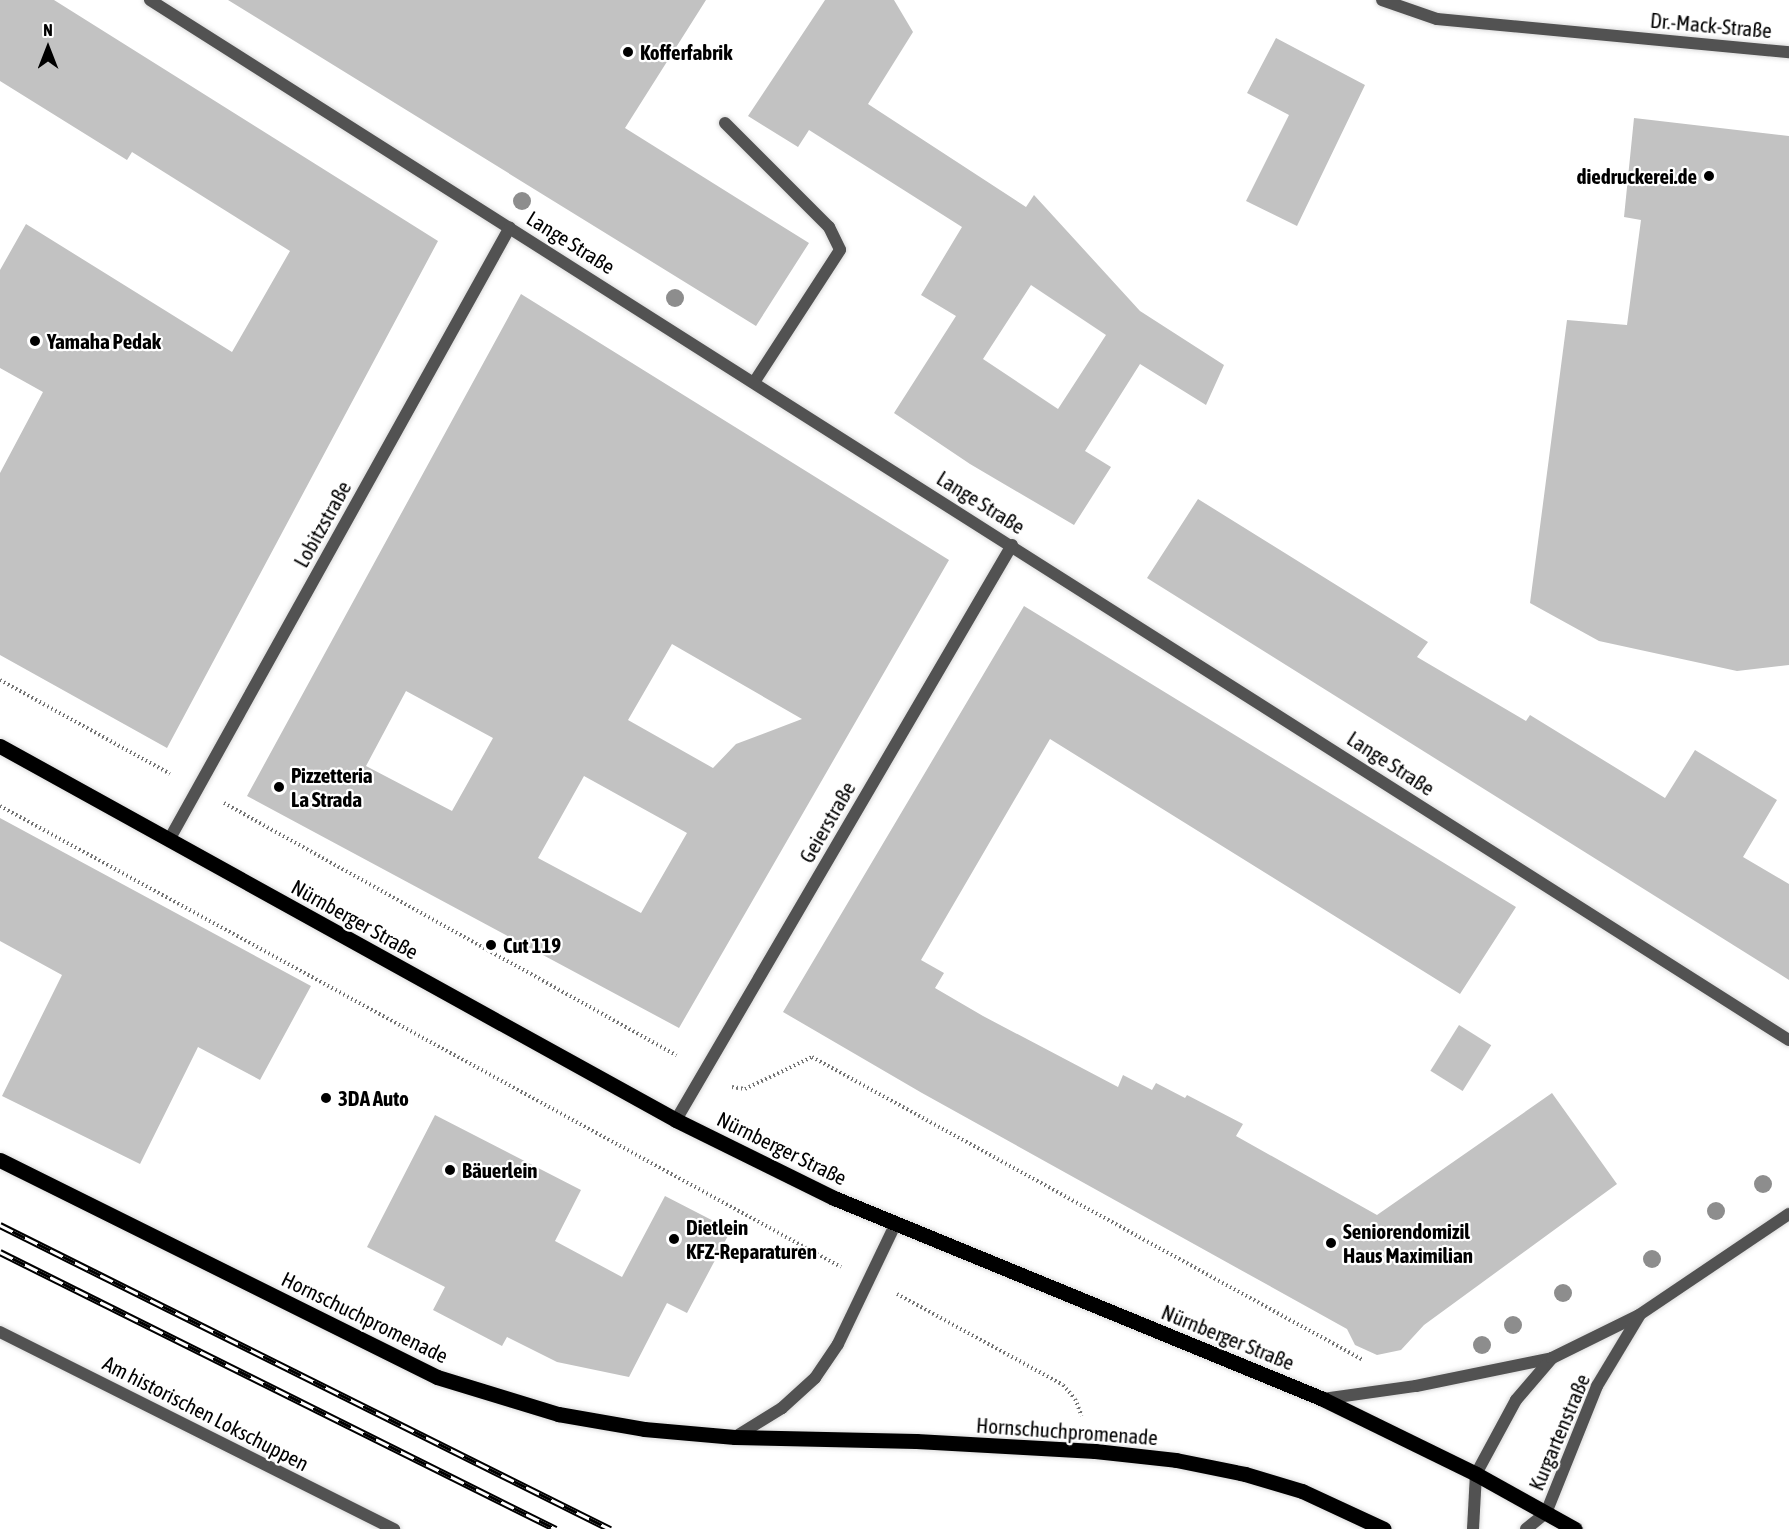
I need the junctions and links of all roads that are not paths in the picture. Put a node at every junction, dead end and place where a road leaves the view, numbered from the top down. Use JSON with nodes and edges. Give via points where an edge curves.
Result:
{"nodes":[{"id":1,"x":150,"y":0,"type":"edge"},
{"id":2,"x":1382,"y":0,"type":"edge"},
{"id":3,"x":1789,"y":52,"type":"edge"},
{"id":4,"x":725,"y":123,"type":"dead end"},
{"id":5,"x":510,"y":227,"type":"junction"},
{"id":6,"x":755,"y":381,"type":"junction"},
{"id":7,"x":1012,"y":545,"type":"junction"},
{"id":8,"x":0,"y":746,"type":"edge"},
{"id":9,"x":169,"y":840,"type":"junction"},
{"id":10,"x":1789,"y":1040,"type":"edge"},
{"id":11,"x":676,"y":1119,"type":"junction"},
{"id":12,"x":0,"y":1160,"type":"edge"},
{"id":13,"x":1789,"y":1214,"type":"edge"},
{"id":14,"x":896,"y":1223,"type":"junction"},
{"id":15,"x":1640,"y":1315,"type":"junction"},
{"id":16,"x":0,"y":1332,"type":"edge"},
{"id":17,"x":1552,"y":1358,"type":"junction"},
{"id":18,"x":1323,"y":1399,"type":"junction"},
{"id":19,"x":735,"y":1437,"type":"junction"},
{"id":20,"x":1476,"y":1474,"type":"junction"},
{"id":21,"x":1546,"y":1513,"type":"junction"},
{"id":22,"x":394,"y":1529,"type":"edge"},
{"id":23,"x":1384,"y":1529,"type":"edge"},
{"id":24,"x":1473,"y":1529,"type":"edge"},
{"id":25,"x":1526,"y":1529,"type":"edge"},
{"id":26,"x":1575,"y":1529,"type":"edge"}],
"edges":[{"from":1,"to":5,"type":"street","name":"Lange Straße"},
{"from":2,"to":3,"type":"street","name":"Dr.-Mack-Straße","via":[[1437,19]]},
{"from":4,"to":6,"type":"street","via":[[829,227],[840,250]]},
{"from":5,"to":6,"type":"street","name":"Lange Straße"},
{"from":5,"to":9,"type":"street","name":"Lobitzstraße"},
{"from":6,"to":7,"type":"street","name":"Lange Straße"},
{"from":7,"to":10,"type":"street","name":"Lange Straße"},
{"from":7,"to":11,"type":"street","name":"Geierstraße"},
{"from":8,"to":9,"type":"main road","name":"Nürnberger Straße"},
{"from":9,"to":11,"type":"main road","name":"Nürnberger Straße"},
{"from":11,"to":14,"type":"main road","name":"Nürnberger Straße","via":[[834,1198]]},
{"from":12,"to":19,"type":"main road","name":"Hornschuchpromenade","via":[[437,1377],[558,1414],[644,1429]]},
{"from":13,"to":15,"type":"street","name":"Kurgartenstraße"},
{"from":14,"to":18,"type":"main road","name":"Nürnberger Straße"},
{"from":14,"to":19,"type":"street","via":[[838,1344],[815,1378],[782,1408]]},
{"from":15,"to":17,"type":"street","name":"Kurgartenstraße"},
{"from":15,"to":21,"type":"street","name":"Kurgartenstraße","via":[[1597,1386]]},
{"from":16,"to":22,"type":"street","name":"Am historischen Lokschuppen"},
{"from":17,"to":18,"type":"street","via":[[1416,1386]]},
{"from":17,"to":20,"type":"street","name":"Kurgartenstraße","via":[[1516,1400]]},
{"from":18,"to":20,"type":"main road","name":"Nürnberger Straße"},
{"from":19,"to":23,"type":"main road","name":"Hornschuchpromenade","via":[[916,1441],[1095,1451],[1176,1461],[1245,1473],[1302,1491]]},
{"from":20,"to":21,"type":"main road","name":"Nürnberger Straße"},
{"from":20,"to":24,"type":"street","name":"Kurgartenstraße"},
{"from":21,"to":25,"type":"street","name":"Kurgartenstraße"},
{"from":21,"to":26,"type":"main road","name":"Nürnberger Straße"}]}
